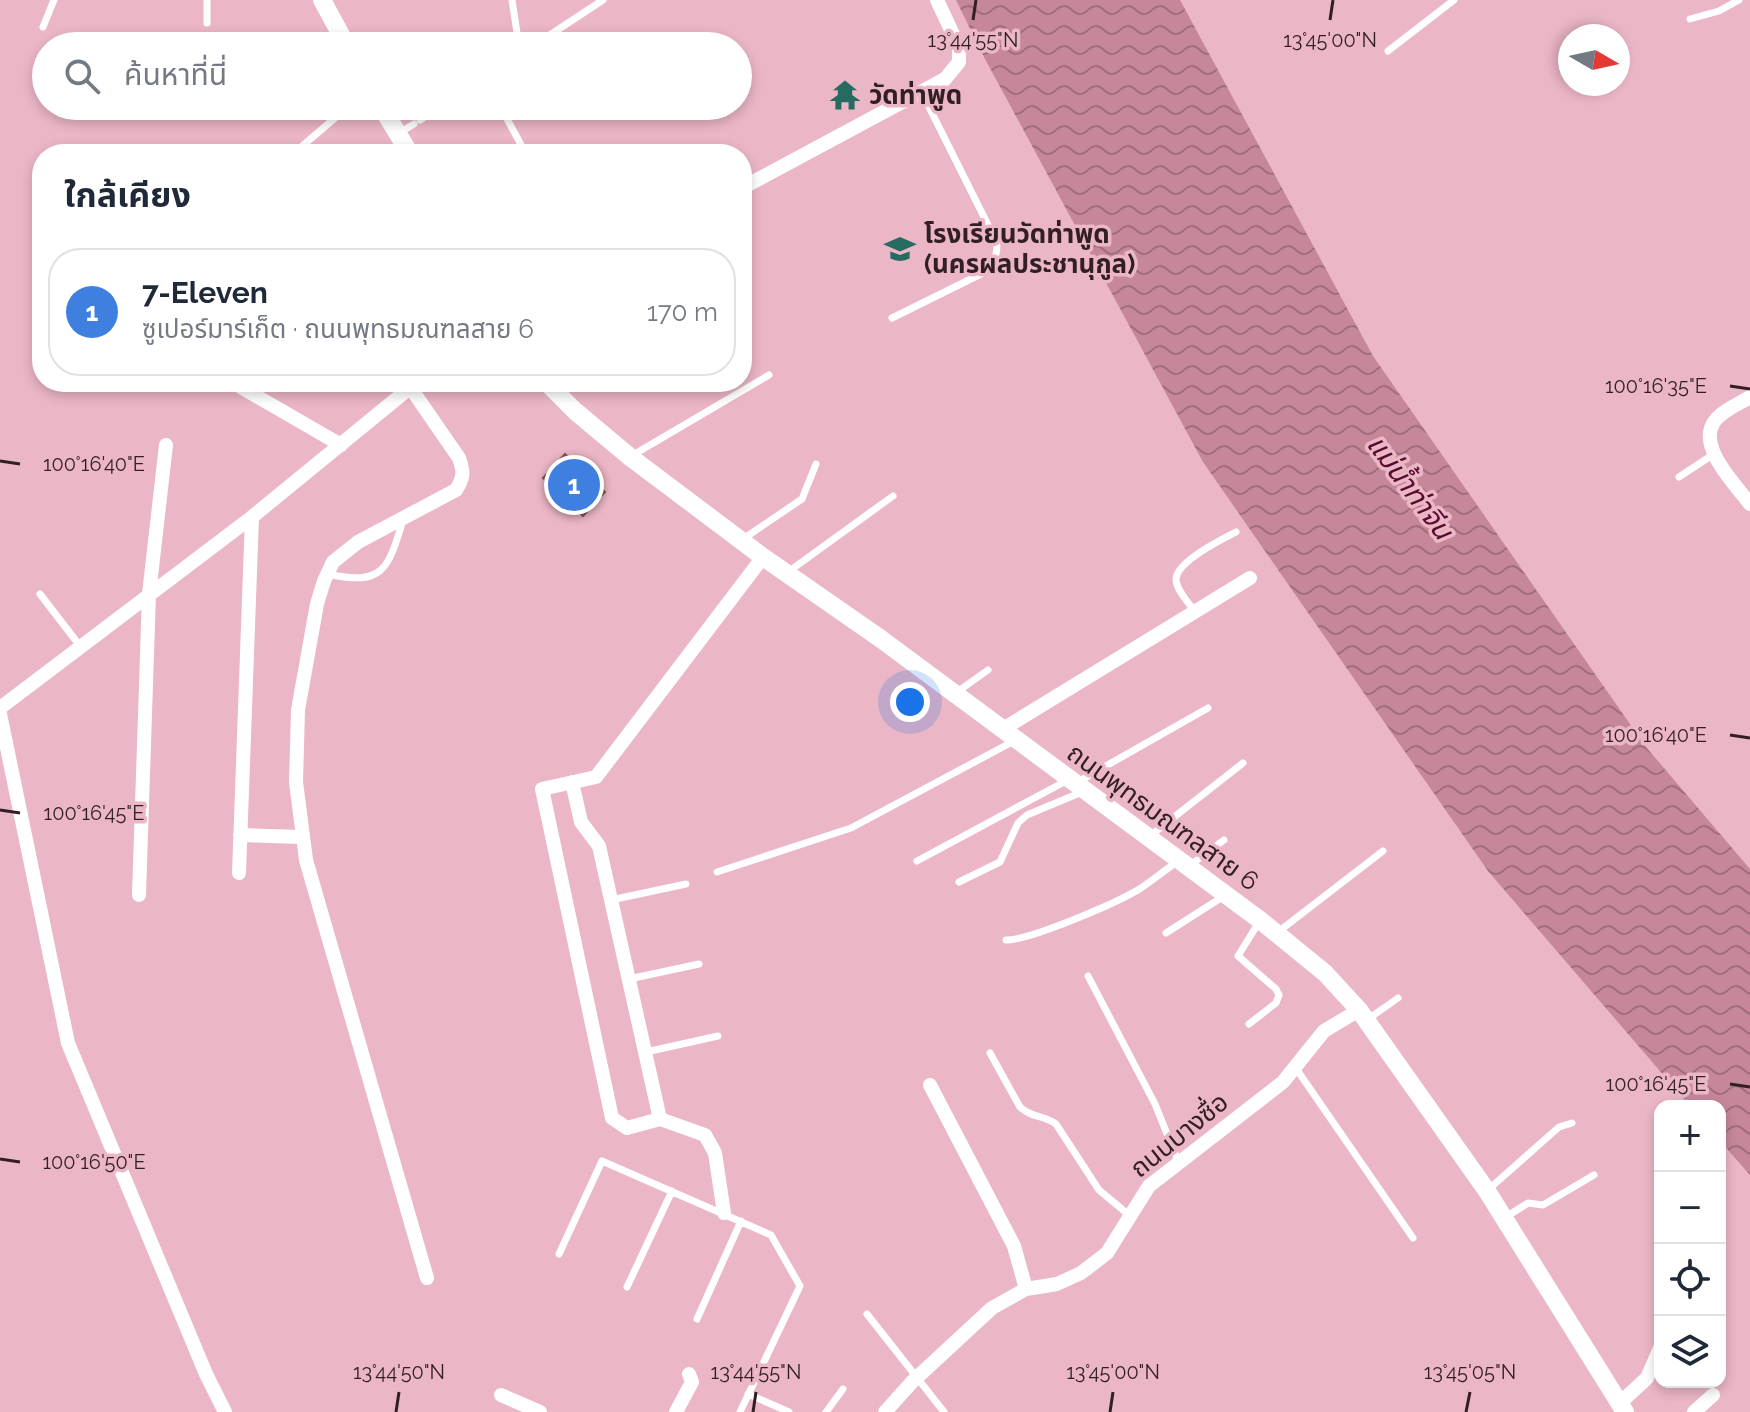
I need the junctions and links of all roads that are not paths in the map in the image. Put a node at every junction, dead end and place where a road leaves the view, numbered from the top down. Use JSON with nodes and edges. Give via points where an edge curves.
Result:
{"nodes":[{"id":1,"x":54,"y":0,"type":"edge"},
{"id":2,"x":207,"y":0,"type":"edge"},
{"id":3,"x":603,"y":0,"type":"edge"},
{"id":4,"x":937,"y":0,"type":"edge"},
{"id":5,"x":1454,"y":0,"type":"edge"},
{"id":6,"x":1739,"y":0,"type":"edge"},
{"id":7,"x":322,"y":1,"type":"edge"},
{"id":8,"x":512,"y":4,"type":"edge"},
{"id":9,"x":1690,"y":19,"type":"dead end"},
{"id":10,"x":207,"y":23,"type":"dead end"},
{"id":11,"x":43,"y":27,"type":"dead end"},
{"id":12,"x":339,"y":32,"type":"edge"},
{"id":13,"x":517,"y":32,"type":"edge"},
{"id":14,"x":554,"y":32,"type":"edge"},
{"id":15,"x":1388,"y":51,"type":"dead end"},
{"id":16,"x":921,"y":92,"type":"junction"},
{"id":17,"x":333,"y":120,"type":"edge"},
{"id":18,"x":401,"y":120,"type":"edge"},
{"id":19,"x":420,"y":120,"type":"edge"},
{"id":20,"x":508,"y":120,"type":"edge"},
{"id":21,"x":410,"y":126,"type":"junction"},
{"id":22,"x":305,"y":144,"type":"edge"},
{"id":23,"x":410,"y":144,"type":"edge"},
{"id":24,"x":521,"y":144,"type":"edge"},
{"id":25,"x":752,"y":183,"type":"edge"},
{"id":26,"x":892,"y":318,"type":"dead end"},
{"id":27,"x":769,"y":375,"type":"dead end"},
{"id":28,"x":752,"y":385,"type":"edge"},
{"id":29,"x":249,"y":392,"type":"edge"},
{"id":30,"x":405,"y":392,"type":"edge"},
{"id":31,"x":418,"y":392,"type":"edge"},
{"id":32,"x":556,"y":392,"type":"edge"},
{"id":33,"x":740,"y":392,"type":"edge"},
{"id":34,"x":1750,"y":397,"type":"edge"},
{"id":35,"x":166,"y":445,"type":"dead end"},
{"id":36,"x":341,"y":445,"type":"junction"},
{"id":37,"x":1714,"y":454,"type":"junction"},
{"id":38,"x":630,"y":457,"type":"junction"},
{"id":39,"x":816,"y":464,"type":"dead end"},
{"id":40,"x":1679,"y":477,"type":"dead end"},
{"id":41,"x":893,"y":496,"type":"dead end"},
{"id":42,"x":1750,"y":504,"type":"edge"},
{"id":43,"x":252,"y":517,"type":"junction"},
{"id":44,"x":404,"y":518,"type":"junction"},
{"id":45,"x":1236,"y":532,"type":"dead end"},
{"id":46,"x":741,"y":540,"type":"junction"},
{"id":47,"x":763,"y":557,"type":"junction"},
{"id":48,"x":786,"y":573,"type":"junction"},
{"id":49,"x":327,"y":574,"type":"junction"},
{"id":50,"x":1250,"y":578,"type":"dead end"},
{"id":51,"x":40,"y":594,"type":"dead end"},
{"id":52,"x":149,"y":594,"type":"junction"},
{"id":53,"x":1195,"y":612,"type":"junction"},
{"id":54,"x":81,"y":646,"type":"junction"},
{"id":55,"x":988,"y":670,"type":"dead end"},
{"id":56,"x":954,"y":694,"type":"junction"},
{"id":57,"x":1208,"y":708,"type":"dead end"},
{"id":58,"x":0,"y":711,"type":"edge"},
{"id":59,"x":1010,"y":734,"type":"junction"},
{"id":60,"x":1243,"y":763,"type":"dead end"},
{"id":61,"x":572,"y":782,"type":"junction"},
{"id":62,"x":1075,"y":785,"type":"junction"},
{"id":63,"x":240,"y":835,"type":"junction"},
{"id":64,"x":301,"y":837,"type":"junction"},
{"id":65,"x":1149,"y":838,"type":"junction"},
{"id":66,"x":1224,"y":840,"type":"dead end"},
{"id":67,"x":1383,"y":851,"type":"dead end"},
{"id":68,"x":917,"y":861,"type":"dead end"},
{"id":69,"x":1183,"y":864,"type":"junction"},
{"id":70,"x":717,"y":872,"type":"dead end"},
{"id":71,"x":239,"y":873,"type":"dead end"},
{"id":72,"x":959,"y":882,"type":"dead end"},
{"id":73,"x":686,"y":884,"type":"dead end"},
{"id":74,"x":139,"y":895,"type":"dead end"},
{"id":75,"x":1226,"y":895,"type":"junction"},
{"id":76,"x":611,"y":900,"type":"junction"},
{"id":77,"x":1260,"y":920,"type":"junction"},
{"id":78,"x":1166,"y":933,"type":"dead end"},
{"id":79,"x":1276,"y":933,"type":"junction"},
{"id":80,"x":1006,"y":940,"type":"dead end"},
{"id":81,"x":699,"y":964,"type":"dead end"},
{"id":82,"x":1088,"y":976,"type":"dead end"},
{"id":83,"x":629,"y":979,"type":"junction"},
{"id":84,"x":1398,"y":998,"type":"dead end"},
{"id":85,"x":1363,"y":1016,"type":"junction"},
{"id":86,"x":1249,"y":1024,"type":"dead end"},
{"id":87,"x":718,"y":1036,"type":"dead end"},
{"id":88,"x":645,"y":1052,"type":"junction"},
{"id":89,"x":990,"y":1053,"type":"dead end"},
{"id":90,"x":1295,"y":1067,"type":"junction"},
{"id":91,"x":930,"y":1085,"type":"dead end"},
{"id":92,"x":660,"y":1119,"type":"junction"},
{"id":93,"x":1572,"y":1123,"type":"dead end"},
{"id":94,"x":1178,"y":1161,"type":"junction"},
{"id":95,"x":1594,"y":1175,"type":"dead end"},
{"id":96,"x":672,"y":1191,"type":"junction"},
{"id":97,"x":1487,"y":1191,"type":"junction"},
{"id":98,"x":724,"y":1213,"type":"junction"},
{"id":99,"x":1129,"y":1215,"type":"junction"},
{"id":100,"x":1504,"y":1219,"type":"junction"},
{"id":101,"x":741,"y":1221,"type":"junction"},
{"id":102,"x":1413,"y":1238,"type":"dead end"},
{"id":103,"x":559,"y":1254,"type":"dead end"},
{"id":104,"x":427,"y":1278,"type":"dead end"},
{"id":105,"x":627,"y":1287,"type":"dead end"},
{"id":106,"x":1026,"y":1289,"type":"junction"},
{"id":107,"x":867,"y":1314,"type":"dead end"},
{"id":108,"x":697,"y":1319,"type":"dead end"},
{"id":109,"x":1654,"y":1362,"type":"edge"},
{"id":110,"x":689,"y":1374,"type":"dead end"},
{"id":111,"x":914,"y":1374,"type":"junction"},
{"id":112,"x":843,"y":1389,"type":"dead end"},
{"id":113,"x":748,"y":1394,"type":"junction"},
{"id":114,"x":501,"y":1395,"type":"dead end"},
{"id":115,"x":1713,"y":1395,"type":"dead end"},
{"id":116,"x":1622,"y":1408,"type":"edge"},
{"id":117,"x":225,"y":1412,"type":"edge"},
{"id":118,"x":540,"y":1412,"type":"edge"},
{"id":119,"x":676,"y":1412,"type":"edge"},
{"id":120,"x":740,"y":1412,"type":"edge"},
{"id":121,"x":789,"y":1412,"type":"edge"},
{"id":122,"x":826,"y":1412,"type":"edge"},
{"id":123,"x":885,"y":1412,"type":"edge"},
{"id":124,"x":944,"y":1412,"type":"edge"},
{"id":125,"x":1694,"y":1412,"type":"edge"}],
"edges":[{"from":1,"to":11,"type":"lane"},
{"from":2,"to":10,"type":"lane"},
{"from":3,"to":14,"type":"lane"},
{"from":4,"to":16,"type":"street","via":[[959,47],[959,62],[945,79]]},
{"from":5,"to":15,"type":"lane"},
{"from":6,"to":9,"type":"lane"},
{"from":7,"to":12,"type":"main road"},
{"from":8,"to":13,"type":"lane"},
{"from":16,"to":25,"type":"street"},
{"from":16,"to":26,"type":"lane","via":[[997,243],[997,258],[981,274]]},
{"from":17,"to":22,"type":"lane"},
{"from":18,"to":21,"type":"main road"},
{"from":19,"to":21,"type":"lane"},
{"from":20,"to":24,"type":"lane"},
{"from":21,"to":23,"type":"main road"},
{"from":27,"to":28,"type":"lane"},
{"from":29,"to":36,"type":"street"},
{"from":30,"to":36,"type":"street"},
{"from":31,"to":44,"type":"street","via":[[464,472],[456,490]]},
{"from":32,"to":38,"type":"main road","name":"ถนนพุทธมณฑลสาย 6"},
{"from":33,"to":38,"type":"lane"},
{"from":34,"to":37,"type":"street","via":[[1714,421],[1709,438]]},
{"from":35,"to":52,"type":"street"},
{"from":36,"to":43,"type":"street"},
{"from":37,"to":40,"type":"lane"},
{"from":37,"to":42,"type":"street"},
{"from":38,"to":46,"type":"main road","name":"ถนนพุทธมณฑลสาย 6"},
{"from":39,"to":46,"type":"lane","via":[[802,499]]},
{"from":41,"to":48,"type":"lane"},
{"from":43,"to":52,"type":"street"},
{"from":43,"to":63,"type":"street"},
{"from":44,"to":49,"type":"street","via":[[358,542],[333,562]]},
{"from":44,"to":49,"type":"lane","via":[[393,554],[369,578]]},
{"from":45,"to":53,"type":"lane","via":[[1181,567],[1178,586]]},
{"from":46,"to":47,"type":"main road","name":"ถนนพุทธมณฑลสาย 6"},
{"from":47,"to":48,"type":"main road","name":"ถนนพุทธมณฑลสาย 6"},
{"from":47,"to":61,"type":"street","via":[[596,777]]},
{"from":48,"to":56,"type":"main road","name":"ถนนพุทธมณฑลสาย 6"},
{"from":49,"to":64,"type":"street","via":[[310,632],[298,710]]},
{"from":50,"to":53,"type":"street"},
{"from":51,"to":54,"type":"lane"},
{"from":52,"to":54,"type":"street"},
{"from":52,"to":74,"type":"street"},
{"from":53,"to":59,"type":"street"},
{"from":54,"to":58,"type":"street"},
{"from":55,"to":56,"type":"lane"},
{"from":56,"to":59,"type":"main road","name":"ถนนพุทธมณฑลสาย 6"},
{"from":57,"to":62,"type":"lane"},
{"from":58,"to":117,"type":"street","via":[[68,1043]]},
{"from":59,"to":62,"type":"main road","name":"ถนนพุทธมณฑลสาย 6"},
{"from":59,"to":70,"type":"lane","via":[[851,828]]},
{"from":60,"to":65,"type":"lane"},
{"from":61,"to":76,"type":"street","via":[[581,822],[599,846]]},
{"from":61,"to":92,"type":"street","via":[[542,789],[612,1118],[627,1128]]},
{"from":62,"to":65,"type":"main road","name":"ถนนพุทธมณฑลสาย 6"},
{"from":62,"to":68,"type":"lane"},
{"from":62,"to":72,"type":"lane","via":[[1018,823],[1000,862]]},
{"from":63,"to":64,"type":"street"},
{"from":63,"to":71,"type":"street"},
{"from":64,"to":104,"type":"street"},
{"from":65,"to":69,"type":"main road","name":"ถนนพุทธมณฑลสาย 6"},
{"from":66,"to":69,"type":"lane"},
{"from":67,"to":79,"type":"lane"},
{"from":69,"to":75,"type":"main road","name":"ถนนพุทธมณฑลสาย 6"},
{"from":69,"to":80,"type":"lane","via":[[1119,898],[1024,938]]},
{"from":73,"to":76,"type":"lane"},
{"from":75,"to":77,"type":"main road","name":"ถนนพุทธมณฑลสาย 6"},
{"from":75,"to":78,"type":"lane"},
{"from":76,"to":83,"type":"street"},
{"from":77,"to":79,"type":"main road","name":"ถนนพุทธมณฑลสาย 6"},
{"from":77,"to":86,"type":"lane","via":[[1238,956],[1279,995]]},
{"from":79,"to":85,"type":"main road","name":"ถนนพุทธมณฑลสาย 6","via":[[1325,973]]},
{"from":81,"to":83,"type":"lane"},
{"from":82,"to":94,"type":"lane","via":[[1155,1104]]},
{"from":83,"to":88,"type":"street"},
{"from":84,"to":85,"type":"lane"},
{"from":85,"to":90,"type":"street","name":"ถนนบางซื่อ","via":[[1324,1031]]},
{"from":85,"to":97,"type":"main road","name":"ถนนพุทธมณฑลสาย 6"},
{"from":87,"to":88,"type":"lane"},
{"from":88,"to":92,"type":"street"},
{"from":89,"to":99,"type":"lane","via":[[1020,1107],[1056,1124],[1099,1190]]},
{"from":90,"to":94,"type":"street","name":"ถนนบางซื่อ","via":[[1271,1092]]},
{"from":90,"to":102,"type":"lane"},
{"from":91,"to":106,"type":"street","via":[[1014,1246]]},
{"from":92,"to":98,"type":"street","via":[[705,1135],[715,1153]]},
{"from":93,"to":97,"type":"lane","via":[[1559,1127]]},
{"from":94,"to":99,"type":"street","name":"ถนนบางซื่อ","via":[[1149,1186]]},
{"from":95,"to":100,"type":"lane","via":[[1555,1200],[1524,1205]]},
{"from":96,"to":98,"type":"lane"},
{"from":96,"to":103,"type":"lane","via":[[602,1161]]},
{"from":96,"to":105,"type":"lane"},
{"from":97,"to":100,"type":"main road","name":"ถนนพุทธมณฑลสาย 6"},
{"from":98,"to":101,"type":"lane"},
{"from":99,"to":106,"type":"street","name":"ถนนบางซื่อ","via":[[1107,1253],[1081,1273]]},
{"from":100,"to":116,"type":"main road","name":"ถนนพุทธมณฑลสาย 6"},
{"from":101,"to":108,"type":"lane"},
{"from":101,"to":113,"type":"lane","via":[[771,1235],[800,1286]]},
{"from":106,"to":111,"type":"street","name":"ถนนบางซื่อ","via":[[992,1308]]},
{"from":107,"to":111,"type":"lane"},
{"from":109,"to":116,"type":"street"},
{"from":110,"to":119,"type":"street","via":[[692,1382]]},
{"from":111,"to":123,"type":"street","name":"ถนนบางซื่อ"},
{"from":111,"to":124,"type":"lane"},
{"from":112,"to":122,"type":"lane"},
{"from":113,"to":120,"type":"lane"},
{"from":113,"to":121,"type":"lane"},
{"from":114,"to":118,"type":"street"},
{"from":115,"to":125,"type":"street"}]}
